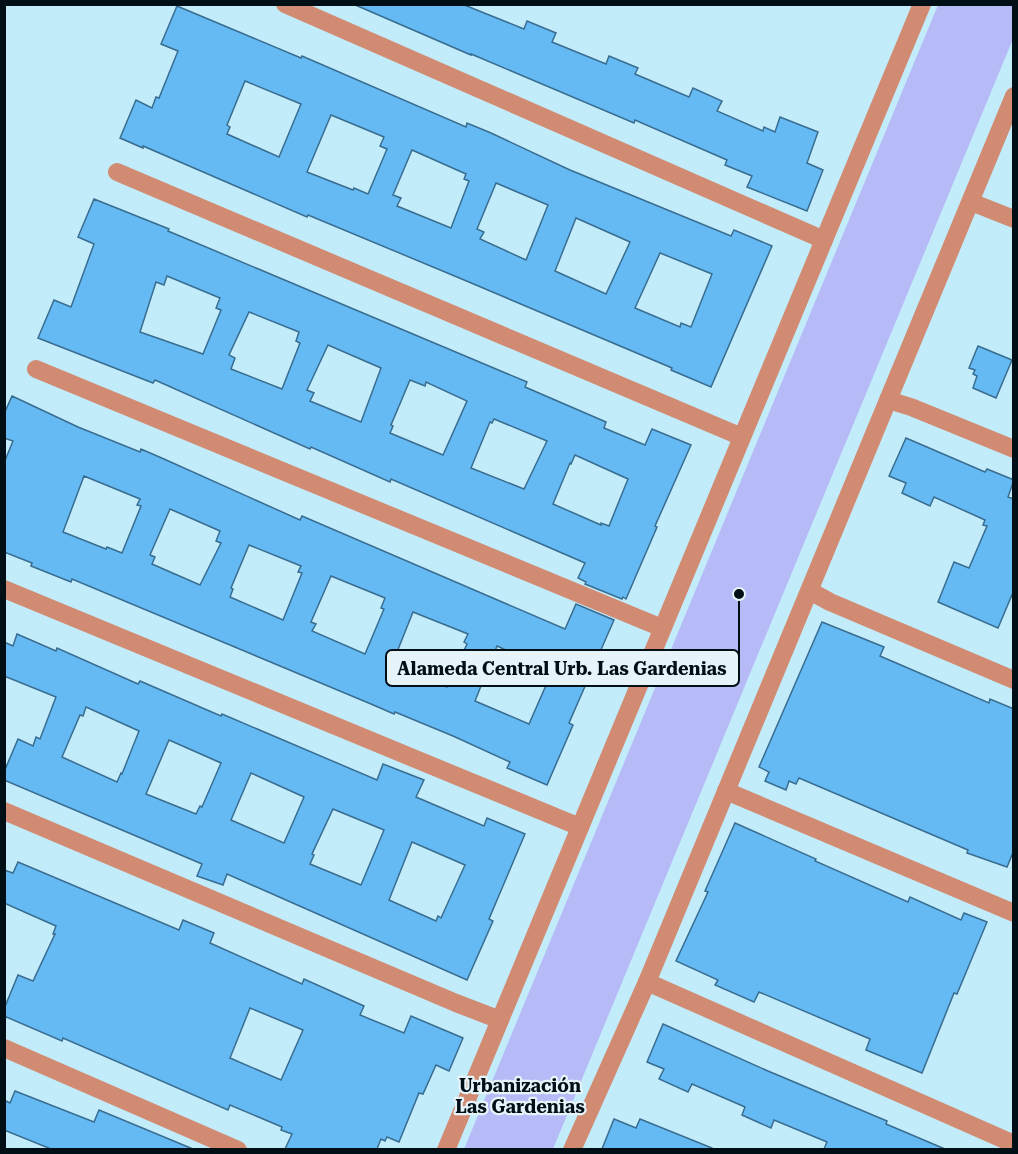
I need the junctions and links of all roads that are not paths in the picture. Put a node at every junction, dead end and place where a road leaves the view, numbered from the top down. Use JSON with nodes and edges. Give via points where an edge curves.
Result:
{"nodes":[{"id":1,"x":285,"y":4,"type":"edge"},
{"id":2,"x":922,"y":4,"type":"edge"},
{"id":3,"x":1014,"y":96,"type":"edge"},
{"id":4,"x":117,"y":172,"type":"dead end"},
{"id":5,"x":971,"y":202,"type":"junction"},
{"id":6,"x":1014,"y":219,"type":"edge"},
{"id":7,"x":824,"y":240,"type":"junction"},
{"id":8,"x":36,"y":369,"type":"dead end"},
{"id":9,"x":888,"y":400,"type":"junction"},
{"id":10,"x":742,"y":437,"type":"junction"},
{"id":11,"x":1014,"y":448,"type":"edge"},
{"id":12,"x":4,"y":589,"type":"edge"},
{"id":13,"x":810,"y":591,"type":"junction"},
{"id":14,"x":662,"y":628,"type":"junction"},
{"id":15,"x":1014,"y":680,"type":"edge"},
{"id":16,"x":726,"y":791,"type":"junction"},
{"id":17,"x":4,"y":811,"type":"edge"},
{"id":18,"x":580,"y":827,"type":"junction"},
{"id":19,"x":1014,"y":913,"type":"edge"},
{"id":20,"x":647,"y":982,"type":"junction"},
{"id":21,"x":500,"y":1020,"type":"junction"},
{"id":22,"x":4,"y":1048,"type":"edge"},
{"id":23,"x":1014,"y":1143,"type":"edge"},
{"id":24,"x":238,"y":1149,"type":"edge"},
{"id":25,"x":446,"y":1149,"type":"edge"},
{"id":26,"x":572,"y":1149,"type":"edge"}],
"edges":[{"from":1,"to":7,"type":"street"},
{"from":2,"to":7,"type":"street"},
{"from":3,"to":5,"type":"street"},
{"from":4,"to":10,"type":"street"},
{"from":5,"to":6,"type":"street"},
{"from":5,"to":9,"type":"street"},
{"from":7,"to":10,"type":"street"},
{"from":8,"to":14,"type":"street"},
{"from":9,"to":11,"type":"street"},
{"from":9,"to":13,"type":"street"},
{"from":10,"to":14,"type":"street"},
{"from":12,"to":18,"type":"street"},
{"from":13,"to":15,"type":"street"},
{"from":13,"to":16,"type":"street"},
{"from":14,"to":18,"type":"street"},
{"from":16,"to":19,"type":"street"},
{"from":16,"to":20,"type":"street"},
{"from":17,"to":21,"type":"street"},
{"from":18,"to":21,"type":"street"},
{"from":20,"to":23,"type":"street"},
{"from":20,"to":26,"type":"street"},
{"from":21,"to":25,"type":"street"},
{"from":22,"to":24,"type":"street"}]}
